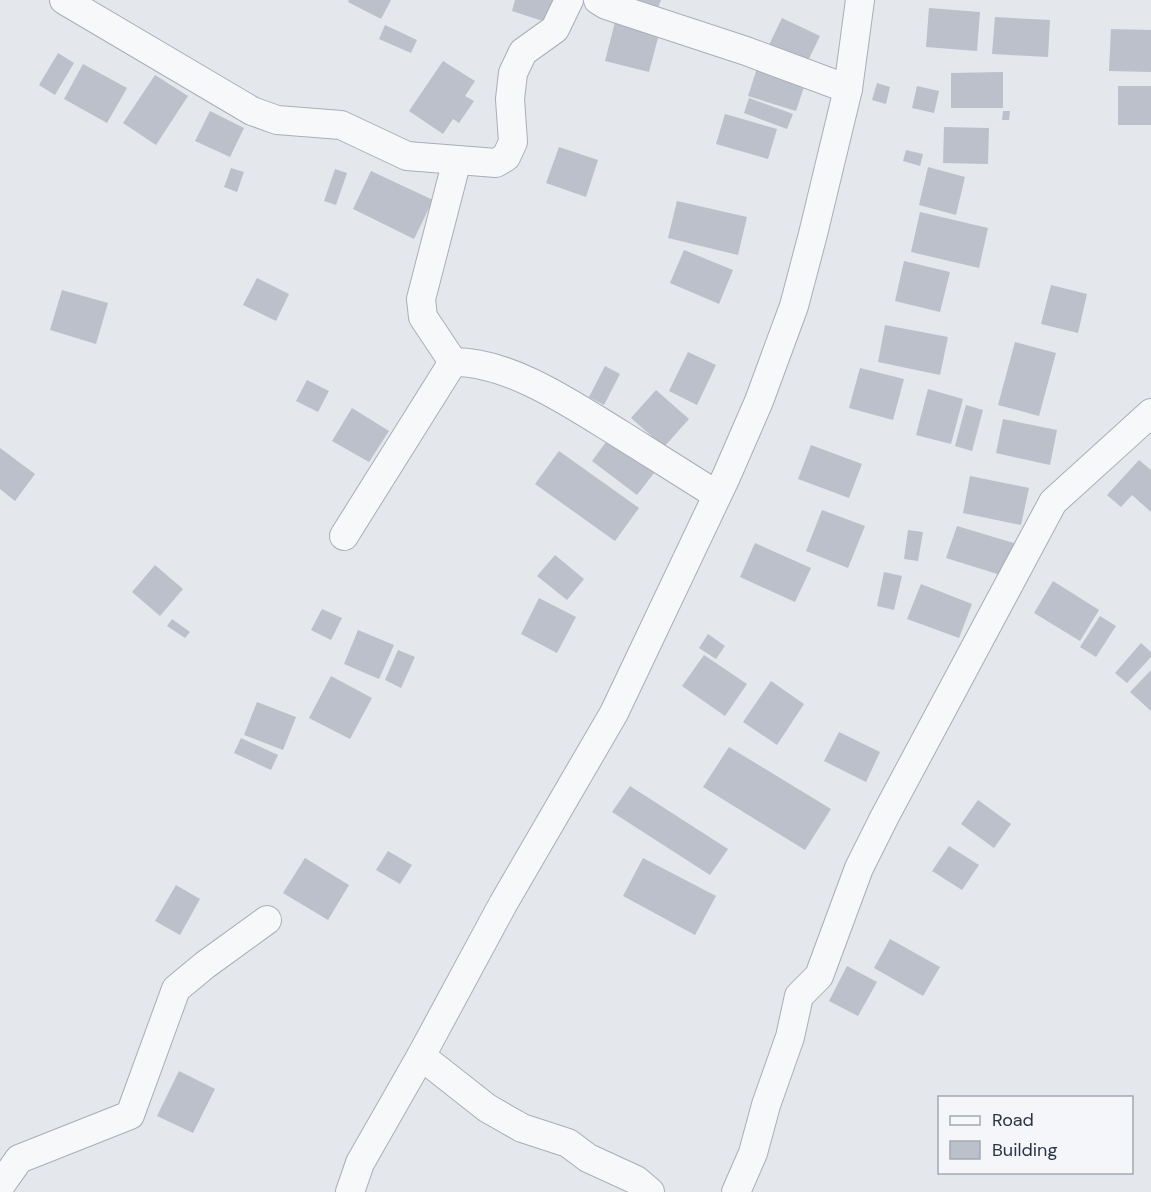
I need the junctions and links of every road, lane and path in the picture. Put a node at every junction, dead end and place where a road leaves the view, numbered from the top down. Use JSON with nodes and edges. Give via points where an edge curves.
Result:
{"nodes":[{"id":1,"x":64,"y":0,"type":"edge"},
{"id":2,"x":569,"y":0,"type":"edge"},
{"id":3,"x":598,"y":0,"type":"edge"},
{"id":4,"x":860,"y":0,"type":"edge"},
{"id":5,"x":848,"y":89,"type":"junction"},
{"id":6,"x":457,"y":160,"type":"junction"},
{"id":7,"x":453,"y":362,"type":"junction"},
{"id":8,"x":1151,"y":413,"type":"edge"},
{"id":9,"x":717,"y":495,"type":"junction"},
{"id":10,"x":344,"y":536,"type":"dead end"},
{"id":11,"x":267,"y":920,"type":"dead end"},
{"id":12,"x":422,"y":1056,"type":"junction"},
{"id":13,"x":0,"y":1186,"type":"edge"},
{"id":14,"x":350,"y":1192,"type":"edge"},
{"id":15,"x":650,"y":1192,"type":"edge"},
{"id":16,"x":736,"y":1192,"type":"edge"}],
"edges":[{"from":1,"to":6,"type":"street","via":[[252,111],[277,120],[341,125],[406,156]]},
{"from":2,"to":6,"type":"street","via":[[555,29],[523,52],[513,73],[513,142],[506,157],[496,162]]},
{"from":3,"to":5,"type":"street"},
{"from":4,"to":5,"type":"street"},
{"from":5,"to":9,"type":"street","via":[[794,306],[759,402]]},
{"from":6,"to":7,"type":"street","via":[[421,299],[423,317]]},
{"from":7,"to":9,"type":"street","via":[[472,362],[534,384]]},
{"from":7,"to":10,"type":"street"},
{"from":8,"to":16,"type":"street","via":[[1053,502],[885,816],[859,868],[819,976],[799,996],[753,1153]]},
{"from":9,"to":12,"type":"street","via":[[614,713],[503,904]]},
{"from":11,"to":13,"type":"street","via":[[176,989],[130,1115],[19,1159]]},
{"from":12,"to":14,"type":"street","via":[[360,1163]]},
{"from":12,"to":15,"type":"street","via":[[487,1108],[522,1128],[568,1143],[588,1158],[636,1180]]}]}
